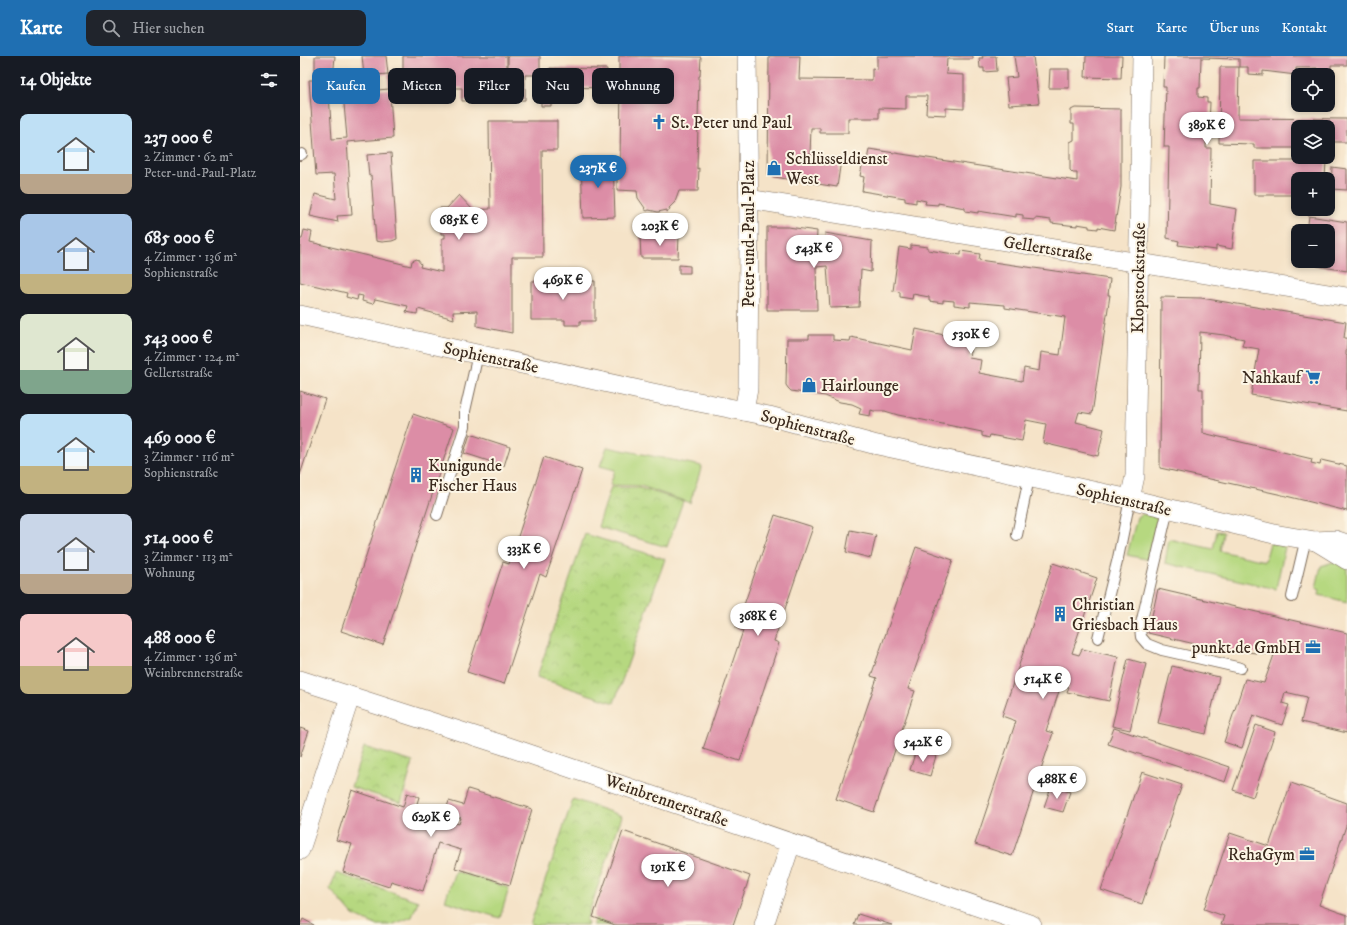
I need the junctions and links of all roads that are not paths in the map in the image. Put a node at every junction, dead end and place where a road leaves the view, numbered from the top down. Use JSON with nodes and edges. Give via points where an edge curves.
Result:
{"nodes":[{"id":1,"x":747,"y":56,"type":"edge"},
{"id":2,"x":1142,"y":56,"type":"edge"},
{"id":3,"x":749,"y":199,"type":"junction"},
{"id":4,"x":1138,"y":263,"type":"junction"},
{"id":5,"x":1347,"y":297,"type":"edge"},
{"id":6,"x":300,"y":315,"type":"edge"},
{"id":7,"x":478,"y":354,"type":"junction"},
{"id":8,"x":744,"y":411,"type":"junction"},
{"id":9,"x":1029,"y":478,"type":"junction"},
{"id":10,"x":1130,"y":499,"type":"junction"},
{"id":11,"x":1168,"y":509,"type":"junction"},
{"id":12,"x":437,"y":515,"type":"dead end"},
{"id":13,"x":1017,"y":535,"type":"dead end"},
{"id":14,"x":1311,"y":540,"type":"junction"},
{"id":15,"x":1347,"y":544,"type":"edge"},
{"id":16,"x":1347,"y":560,"type":"edge"},
{"id":17,"x":1292,"y":597,"type":"dead end"},
{"id":18,"x":1098,"y":638,"type":"dead end"},
{"id":19,"x":1241,"y":668,"type":"dead end"},
{"id":20,"x":300,"y":680,"type":"edge"},
{"id":21,"x":350,"y":697,"type":"junction"},
{"id":22,"x":791,"y":843,"type":"junction"},
{"id":23,"x":300,"y":850,"type":"edge"},
{"id":24,"x":764,"y":925,"type":"edge"},
{"id":25,"x":1032,"y":925,"type":"edge"}],
"edges":[{"from":1,"to":3,"type":"street","name":"Peter-und-Paul-Platz"},
{"from":2,"to":4,"type":"street","name":"Klopstockstraße"},
{"from":3,"to":4,"type":"street","name":"Gellertstraße"},
{"from":3,"to":8,"type":"street","name":"Peter-und-Paul-Platz","via":[[748,389]]},
{"from":4,"to":5,"type":"street","name":"Gellertstraße"},
{"from":4,"to":10,"type":"street","name":"Klopstockstraße","via":[[1136,476]]},
{"from":6,"to":7,"type":"street","name":"Sophienstraße"},
{"from":7,"to":8,"type":"street","name":"Sophienstraße"},
{"from":7,"to":12,"type":"lane","via":[[465,411],[465,426]]},
{"from":8,"to":9,"type":"street","name":"Sophienstraße","via":[[874,444]]},
{"from":9,"to":10,"type":"street","name":"Sophienstraße"},
{"from":9,"to":13,"type":"lane"},
{"from":10,"to":11,"type":"street","name":"Sophienstraße"},
{"from":10,"to":18,"type":"lane"},
{"from":11,"to":14,"type":"street","name":"Sophienstraße"},
{"from":11,"to":19,"type":"lane","via":[[1140,628],[1142,637],[1147,644],[1162,650]]},
{"from":14,"to":15,"type":"street","name":"Sophienstraße","via":[[1335,540]]},
{"from":14,"to":16,"type":"street","name":"Sophienstraße"},
{"from":14,"to":17,"type":"lane"},
{"from":20,"to":21,"type":"street","name":"Weinbrennerstraße"},
{"from":21,"to":22,"type":"street","name":"Weinbrennerstraße","via":[[503,745]]},
{"from":21,"to":23,"type":"street"},
{"from":22,"to":24,"type":"street"},
{"from":22,"to":25,"type":"street","name":"Weinbrennerstraße"}]}
